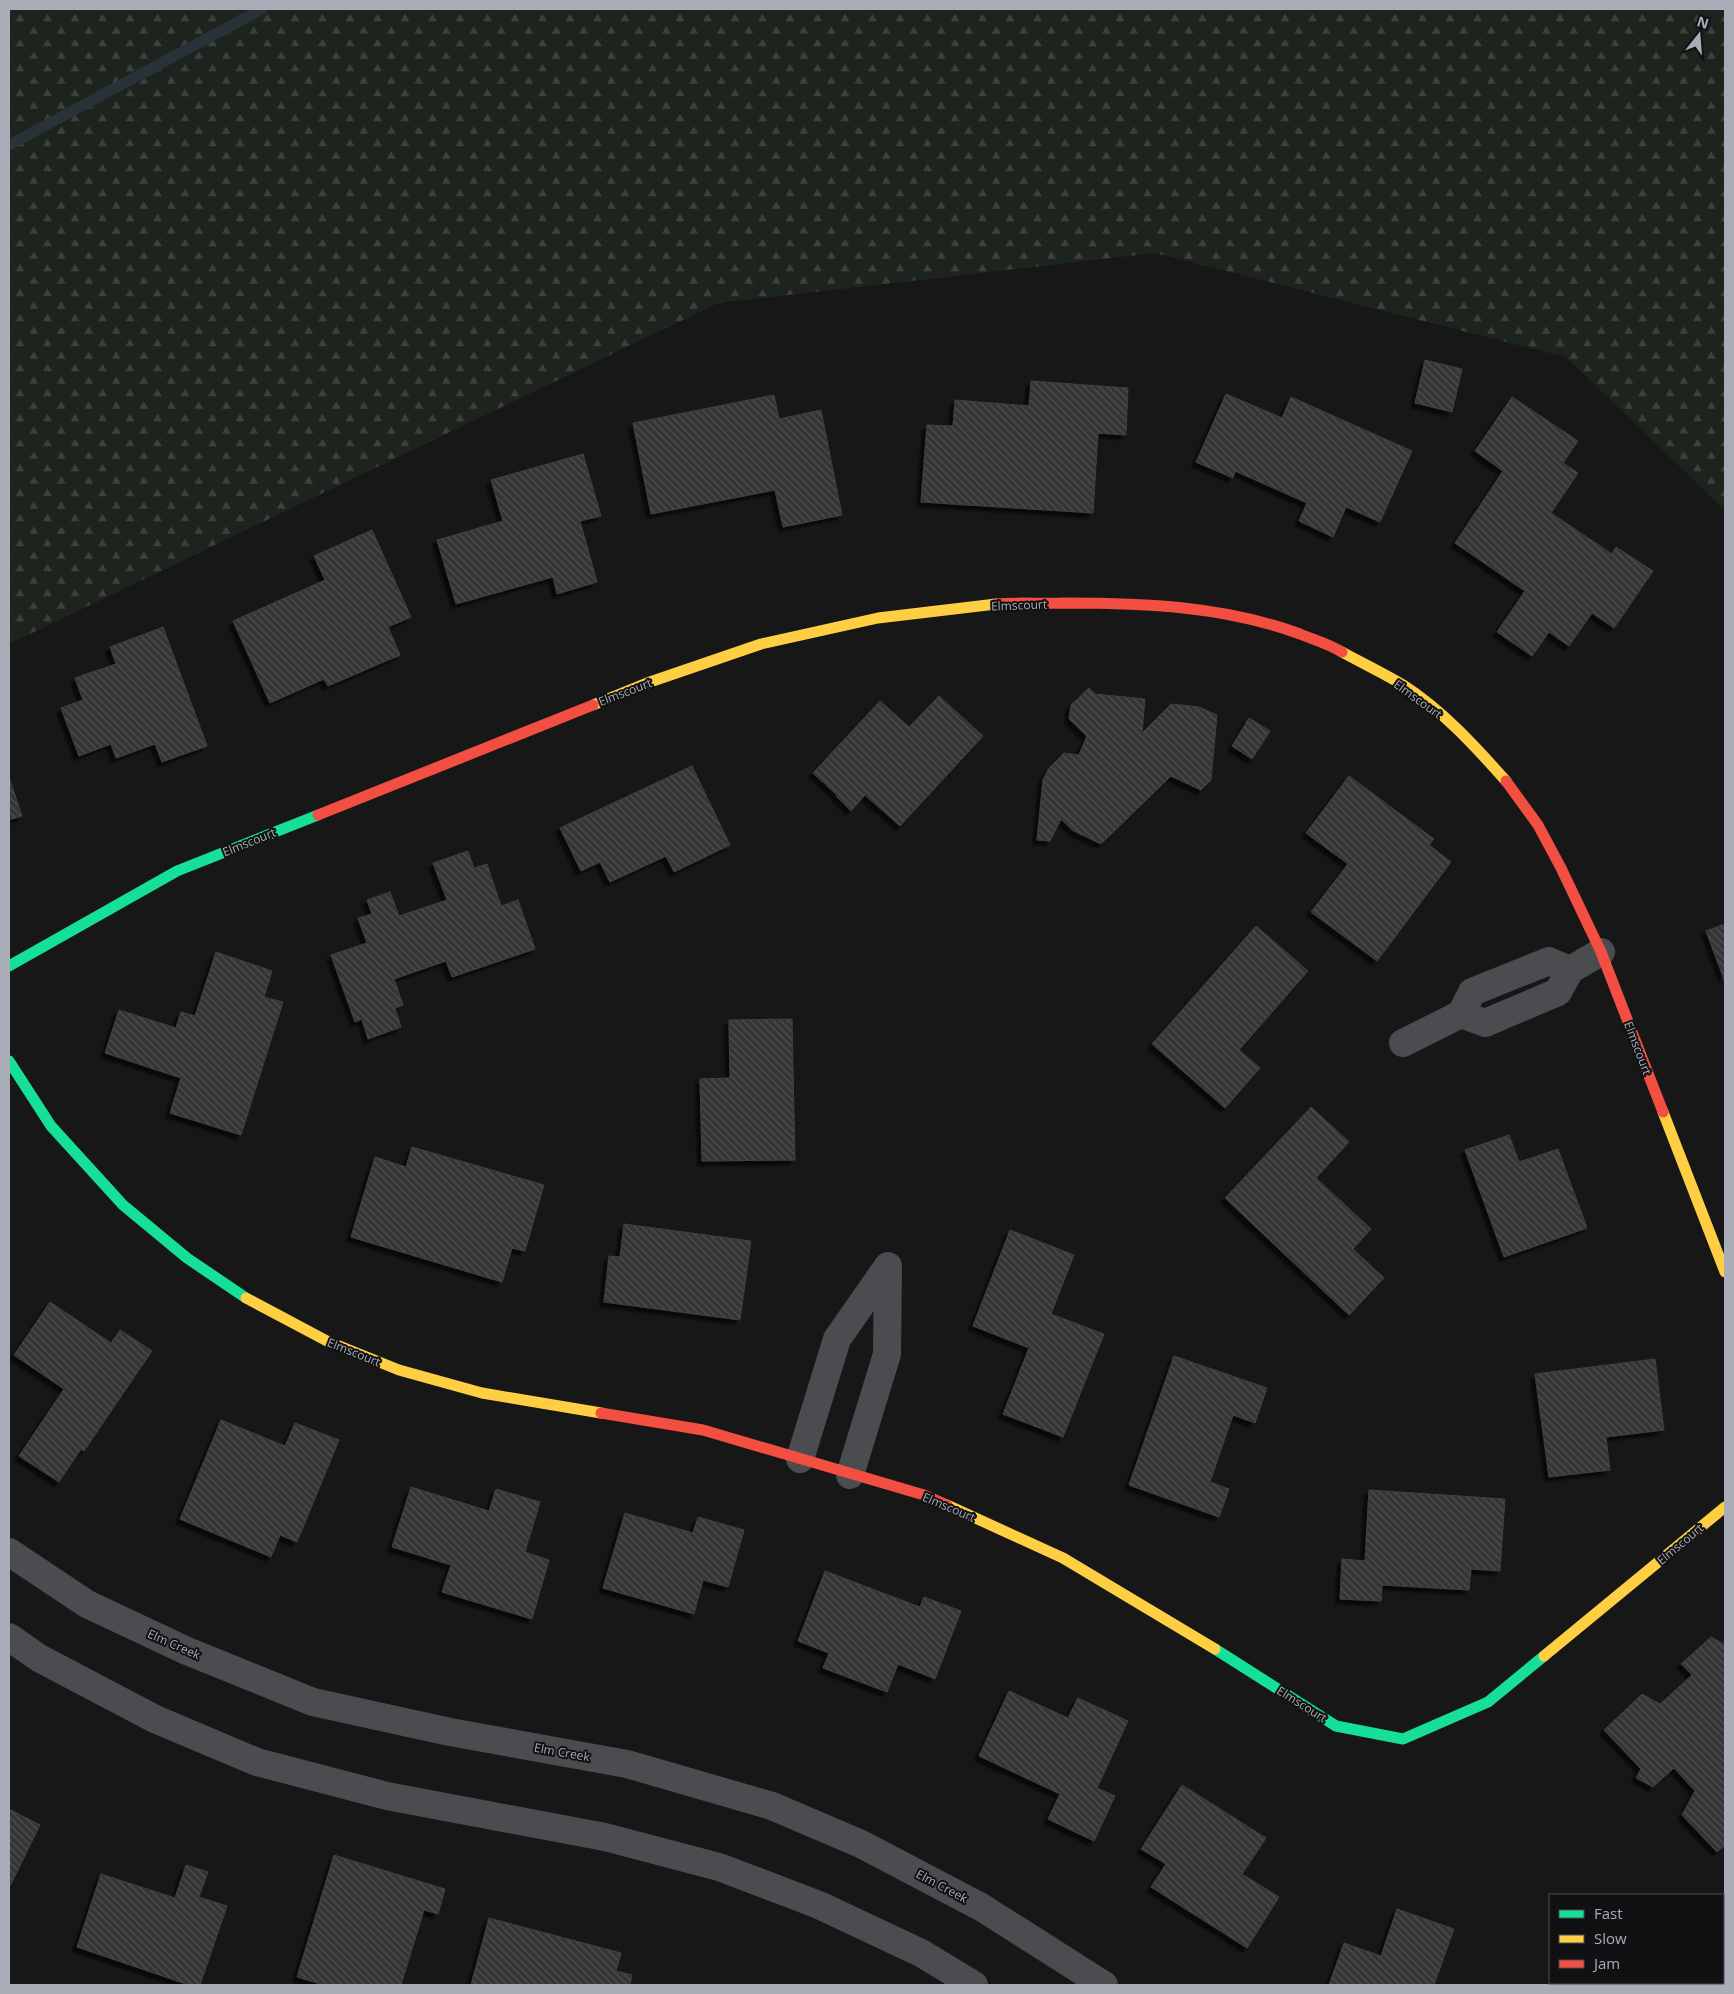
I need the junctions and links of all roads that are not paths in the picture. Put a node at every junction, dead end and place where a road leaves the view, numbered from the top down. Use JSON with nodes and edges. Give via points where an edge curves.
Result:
{"nodes":[{"id":1,"x":1601,"y":952,"type":"junction"},
{"id":2,"x":9,"y":966,"type":"edge"},
{"id":3,"x":1403,"y":1042,"type":"dead end"},
{"id":4,"x":9,"y":1061,"type":"edge"},
{"id":5,"x":1725,"y":1272,"type":"edge"},
{"id":6,"x":800,"y":1459,"type":"junction"},
{"id":7,"x":850,"y":1475,"type":"junction"},
{"id":8,"x":1725,"y":1507,"type":"edge"},
{"id":9,"x":9,"y":1552,"type":"edge"},
{"id":10,"x":9,"y":1637,"type":"edge"},
{"id":11,"x":974,"y":1985,"type":"edge"},
{"id":12,"x":1104,"y":1985,"type":"edge"}],
"edges":[{"from":1,"to":2,"type":"street","name":"Elmscourt","via":[[1538,825],[1510,785],[1477,748],[1403,685],[1332,646],[1239,616],[1190,608],[1118,603],[998,604],[878,618],[761,644],[647,683],[177,871]]},
{"from":1,"to":3,"type":"street","via":[[1570,970],[1558,992],[1485,1023],[1461,1014]]},
{"from":1,"to":5,"type":"street","name":"Elmscourt"},
{"from":4,"to":6,"type":"street","name":"Elmscourt","via":[[51,1126],[123,1205],[187,1258],[253,1302],[327,1341],[399,1370],[482,1393],[703,1430]]},
{"from":6,"to":7,"type":"street","name":"Elmscourt"},
{"from":6,"to":7,"type":"street","via":[[837,1339],[888,1266],[887,1354]]},
{"from":7,"to":8,"type":"street","name":"Elmscourt","via":[[924,1495],[1063,1558],[1193,1635],[1336,1726],[1403,1739],[1488,1702]]},
{"from":9,"to":12,"type":"street","name":"Elm Creek","via":[[87,1604],[187,1651],[313,1702],[450,1732],[627,1764],[772,1806],[861,1844],[981,1907]]},
{"from":10,"to":11,"type":"street","via":[[40,1658],[155,1719],[257,1762],[387,1796],[605,1837],[719,1867],[819,1905],[921,1953]]}]}
